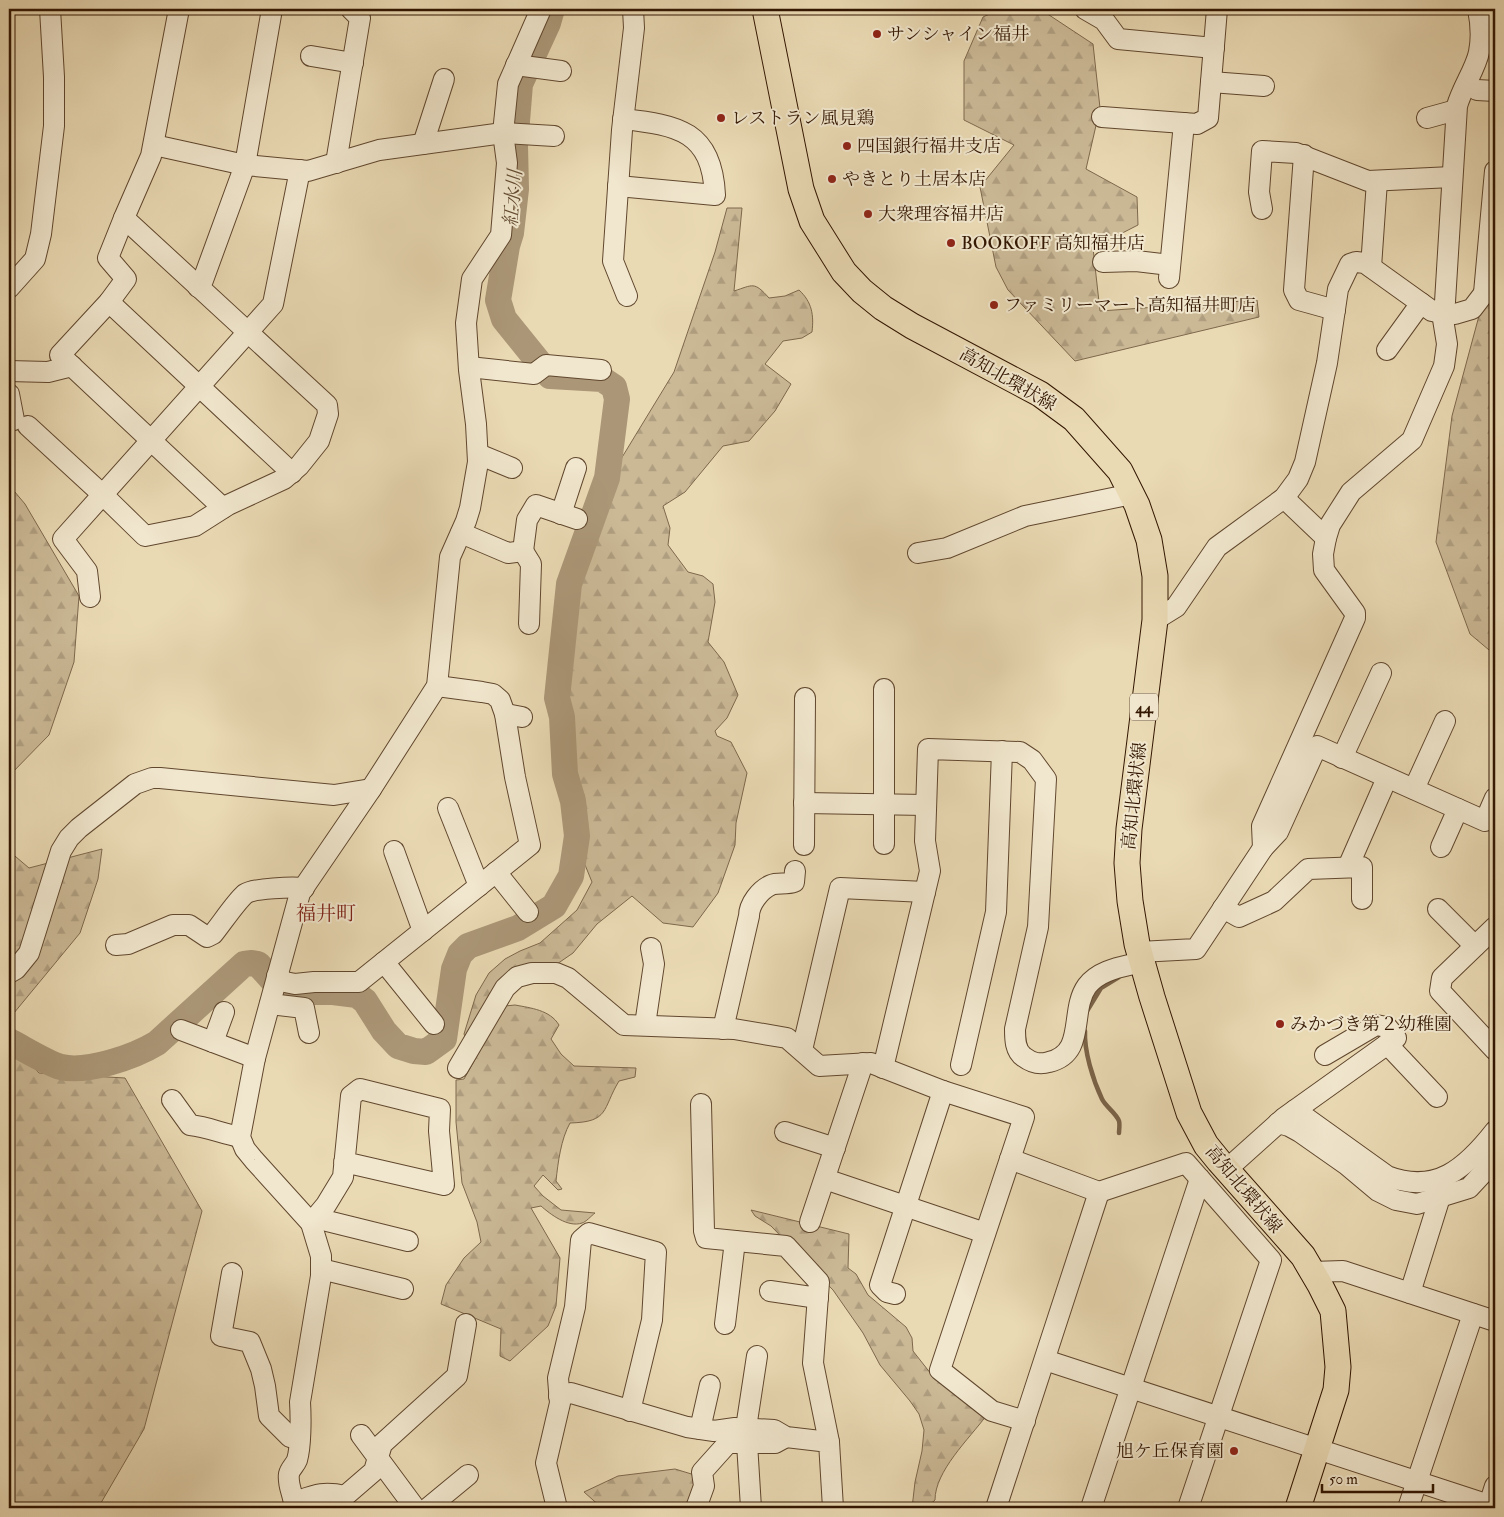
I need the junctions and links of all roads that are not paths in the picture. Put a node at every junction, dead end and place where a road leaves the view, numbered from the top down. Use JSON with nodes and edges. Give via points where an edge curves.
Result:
{"nodes":[{"id":1,"x":50,"y":9,"type":"edge"},
{"id":2,"x":179,"y":9,"type":"edge"},
{"id":3,"x":272,"y":9,"type":"edge"},
{"id":4,"x":351,"y":9,"type":"edge"},
{"id":5,"x":541,"y":9,"type":"edge"},
{"id":6,"x":632,"y":9,"type":"edge"},
{"id":7,"x":764,"y":9,"type":"edge"},
{"id":8,"x":1086,"y":9,"type":"edge"},
{"id":9,"x":1217,"y":9,"type":"edge"},
{"id":10,"x":1478,"y":9,"type":"edge"},
{"id":11,"x":1214,"y":48,"type":"junction"},
{"id":12,"x":311,"y":56,"type":"dead end"},
{"id":13,"x":352,"y":63,"type":"junction"},
{"id":14,"x":516,"y":64,"type":"junction"},
{"id":15,"x":561,"y":71,"type":"dead end"},
{"id":16,"x":444,"y":79,"type":"dead end"},
{"id":17,"x":1211,"y":82,"type":"junction"},
{"id":18,"x":1264,"y":86,"type":"dead end"},
{"id":19,"x":1456,"y":110,"type":"junction"},
{"id":20,"x":1102,"y":117,"type":"dead end"},
{"id":21,"x":1427,"y":118,"type":"dead end"},
{"id":22,"x":623,"y":119,"type":"junction"},
{"id":23,"x":1184,"y":123,"type":"junction"},
{"id":24,"x":503,"y":134,"type":"junction"},
{"id":25,"x":554,"y":136,"type":"dead end"},
{"id":26,"x":423,"y":144,"type":"junction"},
{"id":27,"x":154,"y":145,"type":"junction"},
{"id":28,"x":1304,"y":155,"type":"junction"},
{"id":29,"x":336,"y":163,"type":"junction"},
{"id":30,"x":245,"y":164,"type":"junction"},
{"id":31,"x":300,"y":170,"type":"junction"},
{"id":32,"x":1495,"y":171,"type":"edge"},
{"id":33,"x":1452,"y":177,"type":"junction"},
{"id":34,"x":1377,"y":181,"type":"junction"},
{"id":35,"x":618,"y":186,"type":"junction"},
{"id":36,"x":1262,"y":209,"type":"dead end"},
{"id":37,"x":124,"y":218,"type":"junction"},
{"id":38,"x":1103,"y":262,"type":"dead end"},
{"id":39,"x":1371,"y":267,"type":"junction"},
{"id":40,"x":11,"y":282,"type":"edge"},
{"id":41,"x":1490,"y":286,"type":"edge"},
{"id":42,"x":198,"y":287,"type":"junction"},
{"id":43,"x":627,"y":296,"type":"dead end"},
{"id":44,"x":109,"y":302,"type":"junction"},
{"id":45,"x":1421,"y":303,"type":"junction"},
{"id":46,"x":1335,"y":310,"type":"junction"},
{"id":47,"x":1442,"y":313,"type":"junction"},
{"id":48,"x":248,"y":333,"type":"junction"},
{"id":49,"x":1387,"y":350,"type":"dead end"},
{"id":50,"x":72,"y":366,"type":"junction"},
{"id":51,"x":469,"y":367,"type":"junction"},
{"id":52,"x":601,"y":370,"type":"dead end"},
{"id":53,"x":9,"y":371,"type":"edge"},
{"id":54,"x":198,"y":387,"type":"junction"},
{"id":55,"x":9,"y":394,"type":"edge"},
{"id":56,"x":151,"y":441,"type":"junction"},
{"id":57,"x":478,"y":454,"type":"junction"},
{"id":58,"x":512,"y":468,"type":"dead end"},
{"id":59,"x":576,"y":468,"type":"dead end"},
{"id":60,"x":292,"y":473,"type":"junction"},
{"id":61,"x":1132,"y":494,"type":"junction"},
{"id":62,"x":103,"y":495,"type":"junction"},
{"id":63,"x":1284,"y":498,"type":"junction"},
{"id":64,"x":223,"y":508,"type":"junction"},
{"id":65,"x":461,"y":533,"type":"junction"},
{"id":66,"x":1326,"y":538,"type":"junction"},
{"id":67,"x":523,"y":551,"type":"junction"},
{"id":68,"x":918,"y":553,"type":"dead end"},
{"id":69,"x":90,"y":597,"type":"dead end"},
{"id":70,"x":1155,"y":620,"type":"junction"},
{"id":71,"x":529,"y":624,"type":"dead end"},
{"id":72,"x":1381,"y":673,"type":"dead end"},
{"id":73,"x":437,"y":686,"type":"junction"},
{"id":74,"x":884,"y":689,"type":"dead end"},
{"id":75,"x":805,"y":698,"type":"dead end"},
{"id":76,"x":1445,"y":721,"type":"dead end"},
{"id":77,"x":1002,"y":751,"type":"junction"},
{"id":78,"x":1342,"y":758,"type":"junction"},
{"id":79,"x":1387,"y":778,"type":"junction"},
{"id":80,"x":371,"y":789,"type":"junction"},
{"id":81,"x":1414,"y":790,"type":"junction"},
{"id":82,"x":1495,"y":798,"type":"edge"},
{"id":83,"x":804,"y":802,"type":"junction"},
{"id":84,"x":884,"y":804,"type":"junction"},
{"id":85,"x":926,"y":804,"type":"junction"},
{"id":86,"x":448,"y":808,"type":"dead end"},
{"id":87,"x":1458,"y":809,"type":"junction"},
{"id":88,"x":884,"y":844,"type":"dead end"},
{"id":89,"x":804,"y":845,"type":"dead end"},
{"id":90,"x":1441,"y":847,"type":"dead end"},
{"id":91,"x":1263,"y":848,"type":"junction"},
{"id":92,"x":394,"y":851,"type":"dead end"},
{"id":93,"x":1348,"y":867,"type":"junction"},
{"id":94,"x":795,"y":871,"type":"dead end"},
{"id":95,"x":496,"y":872,"type":"junction"},
{"id":96,"x":479,"y":886,"type":"junction"},
{"id":97,"x":304,"y":888,"type":"junction"},
{"id":98,"x":924,"y":892,"type":"junction"},
{"id":99,"x":1362,"y":898,"type":"dead end"},
{"id":100,"x":1223,"y":908,"type":"junction"},
{"id":101,"x":1438,"y":909,"type":"dead end"},
{"id":102,"x":528,"y":912,"type":"dead end"},
{"id":103,"x":1494,"y":930,"type":"edge"},
{"id":104,"x":423,"y":931,"type":"junction"},
{"id":105,"x":116,"y":945,"type":"dead end"},
{"id":106,"x":1475,"y":946,"type":"junction"},
{"id":107,"x":651,"y":948,"type":"dead end"},
{"id":108,"x":1141,"y":957,"type":"junction"},
{"id":109,"x":384,"y":962,"type":"junction"},
{"id":110,"x":9,"y":972,"type":"edge"},
{"id":111,"x":274,"y":988,"type":"junction"},
{"id":112,"x":224,"y":1012,"type":"dead end"},
{"id":113,"x":434,"y":1024,"type":"dead end"},
{"id":114,"x":645,"y":1025,"type":"junction"},
{"id":115,"x":724,"y":1029,"type":"junction"},
{"id":116,"x":181,"y":1030,"type":"dead end"},
{"id":117,"x":309,"y":1033,"type":"dead end"},
{"id":118,"x":213,"y":1042,"type":"junction"},
{"id":119,"x":1387,"y":1044,"type":"junction"},
{"id":120,"x":802,"y":1050,"type":"junction"},
{"id":121,"x":1495,"y":1050,"type":"edge"},
{"id":122,"x":1324,"y":1055,"type":"dead end"},
{"id":123,"x":255,"y":1058,"type":"junction"},
{"id":124,"x":863,"y":1063,"type":"junction"},
{"id":125,"x":961,"y":1065,"type":"dead end"},
{"id":126,"x":458,"y":1068,"type":"dead end"},
{"id":127,"x":883,"y":1068,"type":"junction"},
{"id":128,"x":943,"y":1091,"type":"junction"},
{"id":129,"x":1437,"y":1097,"type":"dead end"},
{"id":130,"x":172,"y":1100,"type":"dead end"},
{"id":131,"x":700,"y":1104,"type":"dead end"},
{"id":132,"x":1295,"y":1110,"type":"junction"},
{"id":133,"x":1278,"y":1123,"type":"junction"},
{"id":134,"x":1495,"y":1131,"type":"edge"},
{"id":135,"x":785,"y":1132,"type":"dead end"},
{"id":136,"x":240,"y":1137,"type":"junction"},
{"id":137,"x":835,"y":1148,"type":"junction"},
{"id":138,"x":1010,"y":1159,"type":"junction"},
{"id":139,"x":1495,"y":1160,"type":"edge"},
{"id":140,"x":344,"y":1162,"type":"junction"},
{"id":141,"x":1226,"y":1170,"type":"junction"},
{"id":142,"x":824,"y":1179,"type":"junction"},
{"id":143,"x":1200,"y":1179,"type":"junction"},
{"id":144,"x":1099,"y":1192,"type":"junction"},
{"id":145,"x":1440,"y":1197,"type":"junction"},
{"id":146,"x":906,"y":1206,"type":"junction"},
{"id":147,"x":313,"y":1221,"type":"junction"},
{"id":148,"x":810,"y":1222,"type":"dead end"},
{"id":149,"x":986,"y":1233,"type":"junction"},
{"id":150,"x":408,"y":1241,"type":"dead end"},
{"id":151,"x":735,"y":1242,"type":"junction"},
{"id":152,"x":321,"y":1269,"type":"junction"},
{"id":153,"x":1312,"y":1272,"type":"junction"},
{"id":154,"x":232,"y":1273,"type":"dead end"},
{"id":155,"x":403,"y":1289,"type":"dead end"},
{"id":156,"x":770,"y":1292,"type":"dead end"},
{"id":157,"x":1410,"y":1293,"type":"junction"},
{"id":158,"x":895,"y":1294,"type":"dead end"},
{"id":159,"x":818,"y":1298,"type":"junction"},
{"id":160,"x":1473,"y":1314,"type":"junction"},
{"id":161,"x":1495,"y":1321,"type":"edge"},
{"id":162,"x":466,"y":1324,"type":"dead end"},
{"id":163,"x":725,"y":1324,"type":"dead end"},
{"id":164,"x":757,"y":1356,"type":"dead end"},
{"id":165,"x":1045,"y":1360,"type":"junction"},
{"id":166,"x":710,"y":1385,"type":"dead end"},
{"id":167,"x":1131,"y":1388,"type":"junction"},
{"id":168,"x":559,"y":1396,"type":"junction"},
{"id":169,"x":630,"y":1410,"type":"junction"},
{"id":170,"x":1218,"y":1417,"type":"junction"},
{"id":171,"x":1025,"y":1421,"type":"junction"},
{"id":172,"x":700,"y":1429,"type":"junction"},
{"id":173,"x":361,"y":1435,"type":"dead end"},
{"id":174,"x":747,"y":1436,"type":"junction"},
{"id":175,"x":299,"y":1439,"type":"junction"},
{"id":176,"x":830,"y":1442,"type":"junction"},
{"id":177,"x":1318,"y":1449,"type":"junction"},
{"id":178,"x":378,"y":1458,"type":"junction"},
{"id":179,"x":468,"y":1475,"type":"dead end"},
{"id":180,"x":1417,"y":1482,"type":"junction"},
{"id":181,"x":1492,"y":1502,"type":"edge"},
{"id":182,"x":294,"y":1505,"type":"edge"},
{"id":183,"x":415,"y":1508,"type":"edge"},
{"id":184,"x":428,"y":1508,"type":"edge"},
{"id":185,"x":557,"y":1508,"type":"edge"},
{"id":186,"x":696,"y":1508,"type":"edge"},
{"id":187,"x":751,"y":1508,"type":"edge"},
{"id":188,"x":833,"y":1508,"type":"edge"},
{"id":189,"x":996,"y":1508,"type":"edge"},
{"id":190,"x":1091,"y":1508,"type":"edge"},
{"id":191,"x":1188,"y":1508,"type":"edge"},
{"id":192,"x":1298,"y":1508,"type":"edge"},
{"id":193,"x":1408,"y":1508,"type":"edge"}],
"edges":[{"from":1,"to":40,"type":"street","via":[[54,126],[41,234],[35,258]]},
{"from":2,"to":27,"type":"street"},
{"from":3,"to":30,"type":"street"},
{"from":4,"to":13,"type":"street","via":[[360,18]]},
{"from":5,"to":14,"type":"street"},
{"from":6,"to":22,"type":"street","via":[[634,28]]},
{"from":7,"to":61,"type":"main road","name":"高知北環状線","number":"44","via":[[802,190],[812,221],[844,272],[883,308],[1040,394],[1074,419],[1120,471]]},
{"from":8,"to":11,"type":"street","via":[[1104,20],[1118,39]]},
{"from":9,"to":11,"type":"street"},
{"from":10,"to":19,"type":"street","via":[[1482,30],[1479,54]]},
{"from":11,"to":17,"type":"street"},
{"from":12,"to":13,"type":"street"},
{"from":13,"to":29,"type":"street"},
{"from":14,"to":15,"type":"street"},
{"from":14,"to":24,"type":"street","via":[[508,84]]},
{"from":16,"to":26,"type":"street"},
{"from":17,"to":18,"type":"street"},
{"from":17,"to":23,"type":"street","via":[[1208,118],[1197,124]]},
{"from":19,"to":21,"type":"street"},
{"from":19,"to":33,"type":"street"},
{"from":20,"to":23,"type":"street"},
{"from":22,"to":35,"type":"street"},
{"from":22,"to":35,"type":"street","via":[[659,123],[692,136],[702,145],[710,163],[715,195]]},
{"from":23,"to":38,"type":"street","via":[[1170,272],[1136,262]]},
{"from":24,"to":25,"type":"street"},
{"from":24,"to":26,"type":"street"},
{"from":24,"to":51,"type":"street","via":[[507,163],[500,235],[472,279],[466,324]]},
{"from":26,"to":29,"type":"street","via":[[379,150]]},
{"from":27,"to":30,"type":"street"},
{"from":27,"to":37,"type":"street"},
{"from":28,"to":34,"type":"street","via":[[1368,181]]},
{"from":28,"to":36,"type":"street","via":[[1262,151],[1259,192]]},
{"from":28,"to":46,"type":"street","via":[[1294,290],[1299,300]]},
{"from":29,"to":31,"type":"street","via":[[308,171]]},
{"from":30,"to":31,"type":"street"},
{"from":30,"to":42,"type":"street"},
{"from":31,"to":48,"type":"street","via":[[273,304]]},
{"from":32,"to":41,"type":"street"},
{"from":33,"to":34,"type":"street"},
{"from":33,"to":47,"type":"street"},
{"from":34,"to":39,"type":"street"},
{"from":35,"to":43,"type":"street","via":[[613,261]]},
{"from":37,"to":42,"type":"street"},
{"from":37,"to":44,"type":"street","via":[[108,258],[126,279]]},
{"from":39,"to":45,"type":"street"},
{"from":39,"to":46,"type":"street","via":[[1365,263],[1350,264],[1338,289]]},
{"from":41,"to":47,"type":"street","via":[[1472,309],[1455,314]]},
{"from":42,"to":48,"type":"street"},
{"from":44,"to":50,"type":"street","via":[[60,355]]},
{"from":44,"to":54,"type":"street"},
{"from":45,"to":47,"type":"street"},
{"from":45,"to":49,"type":"street"},
{"from":46,"to":63,"type":"street","via":[[1305,462],[1298,479]]},
{"from":47,"to":66,"type":"street","via":[[1447,344],[1444,366],[1412,440],[1352,492]]},
{"from":48,"to":54,"type":"street"},
{"from":48,"to":60,"type":"street","via":[[327,405],[328,414],[319,441]]},
{"from":50,"to":53,"type":"street","via":[[48,372]]},
{"from":50,"to":56,"type":"street"},
{"from":51,"to":52,"type":"street","via":[[534,374],[546,365]]},
{"from":51,"to":57,"type":"street"},
{"from":54,"to":56,"type":"street"},
{"from":54,"to":60,"type":"street"},
{"from":55,"to":62,"type":"street","via":[[21,423]]},
{"from":56,"to":62,"type":"street"},
{"from":56,"to":64,"type":"street"},
{"from":57,"to":58,"type":"street"},
{"from":57,"to":65,"type":"street","via":[[473,495]]},
{"from":59,"to":67,"type":"street","via":[[569,517],[536,505],[527,520]]},
{"from":60,"to":64,"type":"street"},
{"from":61,"to":68,"type":"street","via":[[1025,516],[947,548]]},
{"from":61,"to":70,"type":"main road","name":"高知北環状線","number":"44","via":[[1149,540],[1155,576]]},
{"from":62,"to":64,"type":"street","via":[[145,536],[195,526]]},
{"from":62,"to":69,"type":"street","via":[[63,539],[87,571]]},
{"from":63,"to":66,"type":"street"},
{"from":63,"to":70,"type":"street","via":[[1217,547],[1176,607]]},
{"from":65,"to":67,"type":"street","via":[[508,553]]},
{"from":65,"to":73,"type":"street","via":[[450,557]]},
{"from":66,"to":91,"type":"street","via":[[1324,570],[1355,613],[1355,618],[1262,826]]},
{"from":67,"to":71,"type":"street","via":[[531,564]]},
{"from":70,"to":108,"type":"main road","name":"高知北環状線","number":"44","via":[[1127,863]]},
{"from":72,"to":78,"type":"street"},
{"from":73,"to":80,"type":"street"},
{"from":73,"to":95,"type":"street","via":[[493,694],[514,715],[515,777],[530,845]]},
{"from":74,"to":84,"type":"street"},
{"from":75,"to":83,"type":"street"},
{"from":76,"to":81,"type":"street"},
{"from":77,"to":85,"type":"street","via":[[928,749]]},
{"from":77,"to":108,"type":"street","via":[[1020,752],[1032,760],[1046,779],[1038,927],[1014,1029],[1021,1055],[1042,1064],[1064,1056],[1072,1045],[1080,1001],[1087,986],[1103,972]]},
{"from":77,"to":125,"type":"street","via":[[996,912]]},
{"from":78,"to":79,"type":"street"},
{"from":78,"to":91,"type":"street","via":[[1317,746],[1278,832]]},
{"from":79,"to":81,"type":"street"},
{"from":79,"to":93,"type":"street"},
{"from":80,"to":97,"type":"street"},
{"from":80,"to":110,"type":"street","via":[[334,795],[160,778],[135,784],[69,838],[29,953]]},
{"from":81,"to":87,"type":"street"},
{"from":82,"to":87,"type":"street","via":[[1486,821]]},
{"from":83,"to":84,"type":"street"},
{"from":83,"to":89,"type":"street"},
{"from":84,"to":85,"type":"street"},
{"from":84,"to":88,"type":"street"},
{"from":85,"to":98,"type":"street","via":[[925,841],[930,871]]},
{"from":86,"to":96,"type":"street"},
{"from":87,"to":90,"type":"street"},
{"from":91,"to":100,"type":"street"},
{"from":92,"to":104,"type":"street"},
{"from":93,"to":99,"type":"street","via":[[1362,867]]},
{"from":93,"to":100,"type":"street","via":[[1308,869],[1274,901],[1239,917]]},
{"from":94,"to":115,"type":"street","via":[[794,882],[772,885],[757,896],[749,910]]},
{"from":95,"to":96,"type":"street"},
{"from":95,"to":102,"type":"street"},
{"from":96,"to":104,"type":"street"},
{"from":97,"to":105,"type":"street","via":[[246,893],[207,938],[189,925],[173,925],[128,944]]},
{"from":97,"to":111,"type":"street"},
{"from":98,"to":120,"type":"street","via":[[840,888]]},
{"from":98,"to":127,"type":"street"},
{"from":100,"to":108,"type":"street","via":[[1196,950]]},
{"from":101,"to":106,"type":"street"},
{"from":103,"to":106,"type":"street"},
{"from":104,"to":109,"type":"street"},
{"from":106,"to":121,"type":"street","via":[[1442,978],[1440,991]]},
{"from":107,"to":114,"type":"street","via":[[654,964]]},
{"from":108,"to":141,"type":"main road","name":"高知北環状線","number":"44","via":[[1189,1113],[1206,1145]]},
{"from":109,"to":111,"type":"street","via":[[359,982],[285,982]]},
{"from":109,"to":113,"type":"street"},
{"from":111,"to":117,"type":"street","via":[[304,1008]]},
{"from":111,"to":123,"type":"street"},
{"from":112,"to":118,"type":"street"},
{"from":114,"to":115,"type":"street"},
{"from":114,"to":126,"type":"street","via":[[624,1025],[568,978],[556,973],[532,973],[517,977],[505,988]]},
{"from":115,"to":120,"type":"street","via":[[787,1038]]},
{"from":116,"to":118,"type":"street"},
{"from":118,"to":123,"type":"street"},
{"from":119,"to":122,"type":"street","via":[[1396,1038],[1387,1027],[1376,1025]]},
{"from":119,"to":129,"type":"street"},
{"from":119,"to":132,"type":"street"},
{"from":120,"to":124,"type":"street","via":[[819,1066]]},
{"from":123,"to":136,"type":"street"},
{"from":124,"to":127,"type":"street"},
{"from":124,"to":137,"type":"street"},
{"from":127,"to":128,"type":"street"},
{"from":128,"to":138,"type":"street","via":[[1024,1117]]},
{"from":128,"to":146,"type":"street"},
{"from":130,"to":136,"type":"street","via":[[190,1125]]},
{"from":131,"to":151,"type":"street","via":[[704,1231],[706,1238]]},
{"from":132,"to":133,"type":"street"},
{"from":132,"to":134,"type":"street","via":[[1387,1176],[1416,1184],[1453,1173]]},
{"from":133,"to":141,"type":"street"},
{"from":133,"to":145,"type":"street","via":[[1300,1132],[1378,1191],[1396,1200],[1417,1204]]},
{"from":135,"to":137,"type":"street"},
{"from":136,"to":147,"type":"street","via":[[254,1160]]},
{"from":137,"to":142,"type":"street"},
{"from":138,"to":144,"type":"street"},
{"from":138,"to":149,"type":"street"},
{"from":139,"to":145,"type":"street","via":[[1469,1188]]},
{"from":140,"to":140,"type":"street","via":[[351,1096],[360,1089],[440,1110],[444,1184]]},
{"from":140,"to":147,"type":"street","via":[[343,1177]]},
{"from":141,"to":153,"type":"main road","name":"高知北環状線","number":"44","via":[[1302,1256]]},
{"from":142,"to":146,"type":"street"},
{"from":142,"to":148,"type":"street"},
{"from":143,"to":144,"type":"street","via":[[1186,1163]]},
{"from":143,"to":167,"type":"street"},
{"from":143,"to":170,"type":"street","via":[[1271,1260]]},
{"from":144,"to":165,"type":"street"},
{"from":145,"to":157,"type":"street"},
{"from":146,"to":149,"type":"street"},
{"from":146,"to":158,"type":"street","via":[[880,1285]]},
{"from":147,"to":150,"type":"street"},
{"from":147,"to":152,"type":"street"},
{"from":149,"to":171,"type":"street","via":[[940,1370],[992,1411]]},
{"from":151,"to":159,"type":"street","via":[[786,1246],[819,1282]]},
{"from":151,"to":163,"type":"street"},
{"from":152,"to":155,"type":"street"},
{"from":152,"to":175,"type":"street","via":[[300,1402]]},
{"from":153,"to":157,"type":"street","via":[[1344,1271]]},
{"from":153,"to":177,"type":"main road","name":"高知北環状線","number":"44","via":[[1333,1311],[1338,1367],[1336,1390]]},
{"from":154,"to":175,"type":"street","via":[[222,1336],[250,1342],[261,1369],[269,1416],[290,1436]]},
{"from":156,"to":159,"type":"street"},
{"from":157,"to":160,"type":"street"},
{"from":159,"to":176,"type":"street","via":[[813,1363]]},
{"from":160,"to":161,"type":"street"},
{"from":160,"to":180,"type":"street"},
{"from":162,"to":178,"type":"street","via":[[457,1376],[382,1444]]},
{"from":164,"to":174,"type":"street"},
{"from":165,"to":167,"type":"street"},
{"from":165,"to":171,"type":"street"},
{"from":166,"to":172,"type":"street"},
{"from":167,"to":170,"type":"street"},
{"from":167,"to":190,"type":"street"},
{"from":168,"to":169,"type":"street","via":[[571,1393]]},
{"from":168,"to":169,"type":"street","via":[[558,1378],[575,1307],[580,1240],[589,1232],[656,1252],[652,1320]]},
{"from":168,"to":185,"type":"street","via":[[546,1463]]},
{"from":169,"to":172,"type":"street"},
{"from":170,"to":177,"type":"street"},
{"from":170,"to":191,"type":"street"},
{"from":171,"to":189,"type":"street"},
{"from":172,"to":174,"type":"street","via":[[714,1431],[727,1428]]},
{"from":173,"to":178,"type":"street"},
{"from":174,"to":176,"type":"street","via":[[775,1443],[786,1437]]},
{"from":174,"to":186,"type":"street","via":[[724,1446],[702,1472],[704,1486]]},
{"from":174,"to":187,"type":"street"},
{"from":175,"to":182,"type":"street","via":[[297,1460],[289,1474]]},
{"from":176,"to":188,"type":"street"},
{"from":177,"to":180,"type":"street"},
{"from":177,"to":192,"type":"main road","name":"高知北環状線","number":"44"},
{"from":178,"to":182,"type":"street","via":[[374,1471],[345,1496],[321,1493]]},
{"from":178,"to":183,"type":"street"},
{"from":179,"to":184,"type":"street"},
{"from":180,"to":181,"type":"street"},
{"from":180,"to":193,"type":"street"}]}
